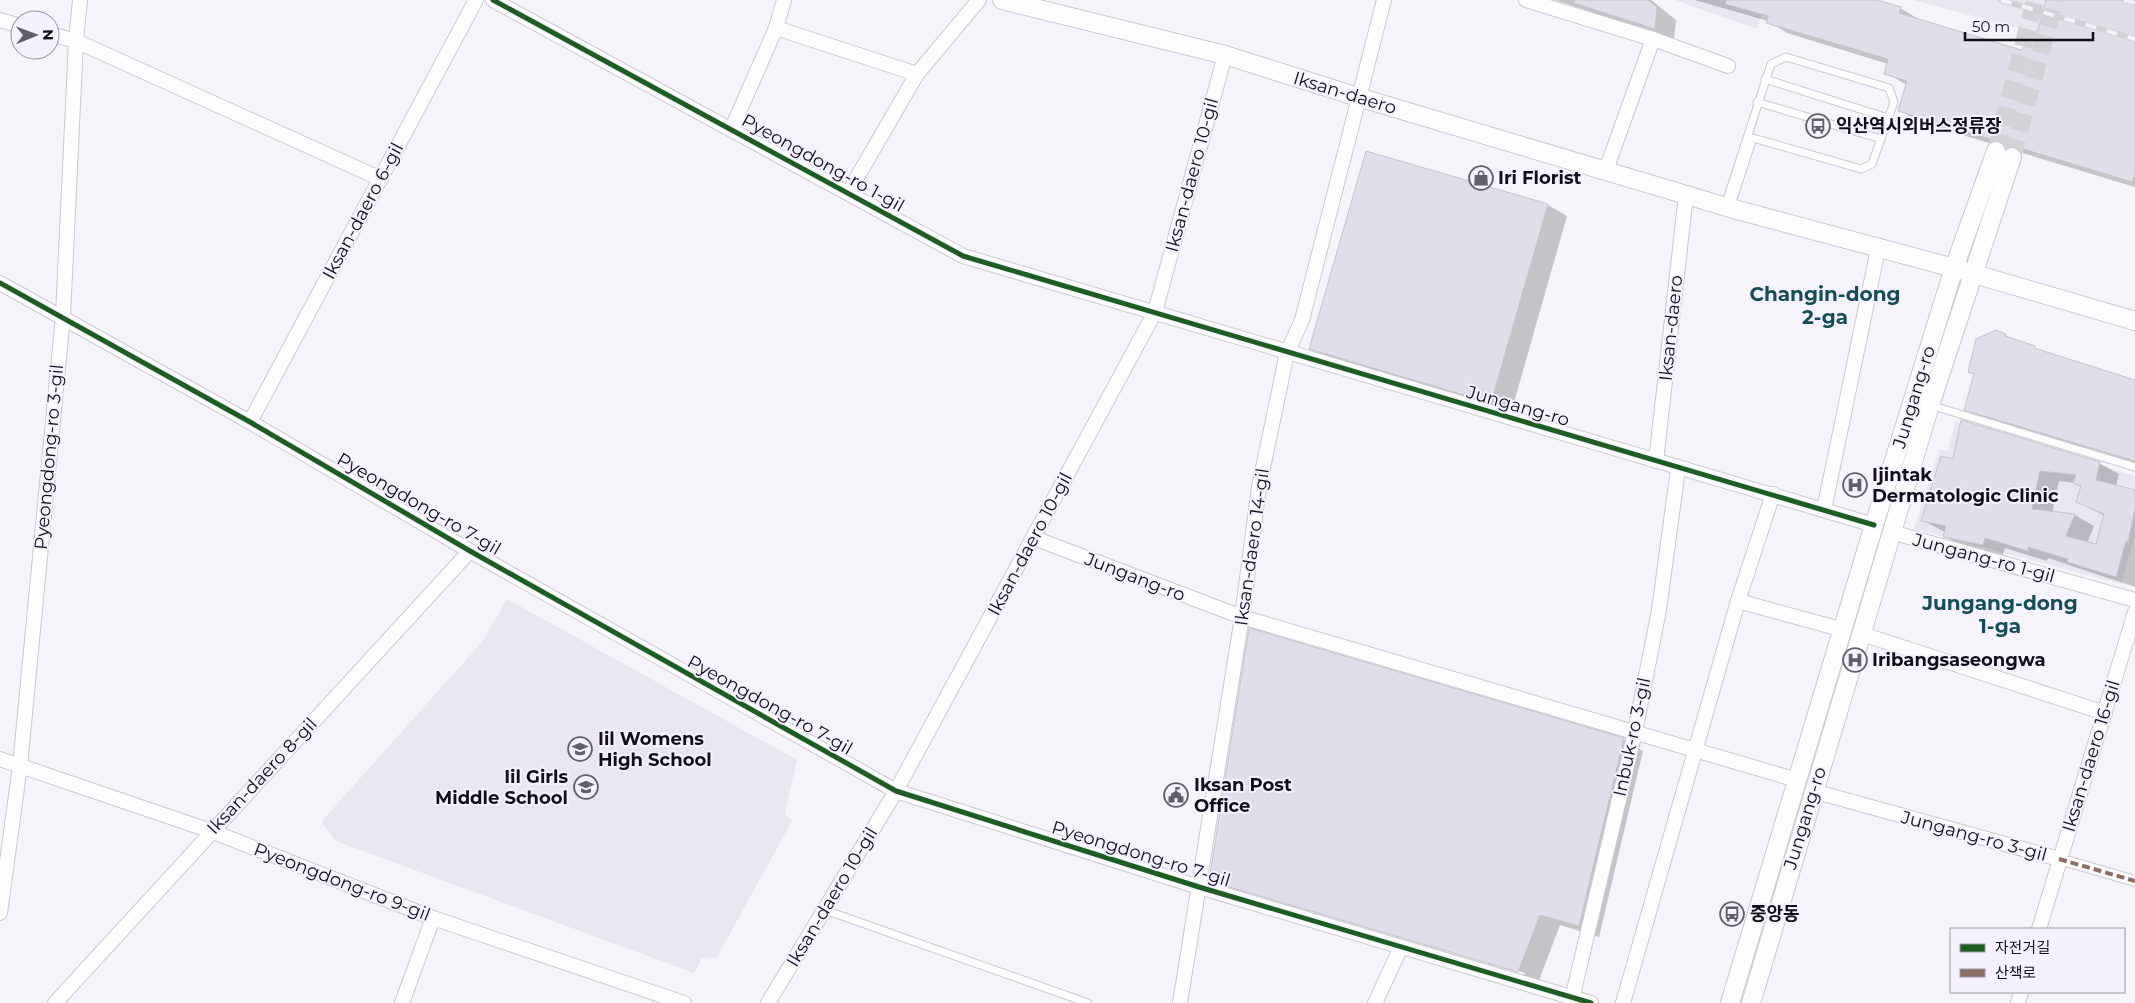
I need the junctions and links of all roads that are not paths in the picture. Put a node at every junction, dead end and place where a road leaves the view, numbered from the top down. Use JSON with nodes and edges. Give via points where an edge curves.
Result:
{"nodes":[{"id":1,"x":80,"y":0,"type":"edge"},
{"id":2,"x":476,"y":0,"type":"edge"},
{"id":3,"x":493,"y":0,"type":"edge"},
{"id":4,"x":784,"y":0,"type":"edge"},
{"id":5,"x":979,"y":0,"type":"edge"},
{"id":6,"x":1002,"y":0,"type":"edge"},
{"id":7,"x":1384,"y":0,"type":"edge"},
{"id":8,"x":1526,"y":0,"type":"edge"},
{"id":9,"x":776,"y":28,"type":"junction"},
{"id":10,"x":60,"y":37,"type":"edge"},
{"id":11,"x":1653,"y":39,"type":"junction"},
{"id":12,"x":76,"y":41,"type":"junction"},
{"id":13,"x":1225,"y":55,"type":"junction"},
{"id":14,"x":1728,"y":66,"type":"dead end"},
{"id":15,"x":917,"y":74,"type":"junction"},
{"id":16,"x":1765,"y":79,"type":"junction"},
{"id":17,"x":1358,"y":98,"type":"junction"},
{"id":18,"x":1757,"y":102,"type":"junction"},
{"id":19,"x":1888,"y":118,"type":"junction"},
{"id":20,"x":732,"y":128,"type":"junction"},
{"id":21,"x":1881,"y":139,"type":"junction"},
{"id":22,"x":1606,"y":170,"type":"junction"},
{"id":23,"x":380,"y":179,"type":"junction"},
{"id":24,"x":848,"y":193,"type":"junction"},
{"id":25,"x":1686,"y":195,"type":"junction"},
{"id":26,"x":1727,"y":207,"type":"junction"},
{"id":27,"x":1878,"y":249,"type":"junction"},
{"id":28,"x":1954,"y":268,"type":"junction"},
{"id":29,"x":1975,"y":275,"type":"junction"},
{"id":30,"x":0,"y":283,"type":"edge"},
{"id":31,"x":1155,"y":312,"type":"junction"},
{"id":32,"x":63,"y":316,"type":"junction"},
{"id":33,"x":2135,"y":321,"type":"edge"},
{"id":34,"x":1287,"y":353,"type":"junction"},
{"id":35,"x":1930,"y":405,"type":"junction"},
{"id":36,"x":250,"y":422,"type":"junction"},
{"id":37,"x":1656,"y":461,"type":"junction"},
{"id":38,"x":2135,"y":467,"type":"edge"},
{"id":39,"x":1678,"y":469,"type":"junction"},
{"id":40,"x":1773,"y":494,"type":"junction"},
{"id":41,"x":1824,"y":510,"type":"junction"},
{"id":42,"x":1874,"y":525,"type":"junction"},
{"id":43,"x":1891,"y":532,"type":"junction"},
{"id":44,"x":1034,"y":538,"type":"junction"},
{"id":45,"x":470,"y":551,"type":"junction"},
{"id":46,"x":2135,"y":600,"type":"edge"},
{"id":47,"x":1738,"y":601,"type":"junction"},
{"id":48,"x":2135,"y":612,"type":"edge"},
{"id":49,"x":1242,"y":617,"type":"junction"},
{"id":50,"x":1844,"y":630,"type":"junction"},
{"id":51,"x":1862,"y":634,"type":"junction"},
{"id":52,"x":2105,"y":713,"type":"junction"},
{"id":53,"x":1634,"y":732,"type":"junction"},
{"id":54,"x":1696,"y":751,"type":"junction"},
{"id":55,"x":0,"y":759,"type":"edge"},
{"id":56,"x":20,"y":766,"type":"junction"},
{"id":57,"x":1797,"y":780,"type":"junction"},
{"id":58,"x":896,"y":791,"type":"junction"},
{"id":59,"x":1813,"y":791,"type":"junction"},
{"id":60,"x":211,"y":831,"type":"junction"},
{"id":61,"x":2059,"y":859,"type":"junction"},
{"id":62,"x":2135,"y":882,"type":"edge"},
{"id":63,"x":1199,"y":888,"type":"junction"},
{"id":64,"x":824,"y":910,"type":"junction"},
{"id":65,"x":0,"y":913,"type":"edge"},
{"id":66,"x":433,"y":918,"type":"junction"},
{"id":67,"x":2039,"y":928,"type":"edge"},
{"id":68,"x":1401,"y":947,"type":"junction"},
{"id":69,"x":1571,"y":1000,"type":"edge"},
{"id":70,"x":55,"y":1003,"type":"edge"},
{"id":71,"x":402,"y":1003,"type":"edge"},
{"id":72,"x":684,"y":1003,"type":"edge"},
{"id":73,"x":768,"y":1003,"type":"edge"},
{"id":74,"x":1088,"y":1003,"type":"edge"},
{"id":75,"x":1180,"y":1003,"type":"edge"},
{"id":76,"x":1375,"y":1003,"type":"edge"},
{"id":77,"x":1591,"y":1003,"type":"edge"},
{"id":78,"x":1623,"y":1003,"type":"edge"},
{"id":79,"x":1730,"y":1003,"type":"edge"},
{"id":80,"x":1751,"y":1003,"type":"edge"}],
"edges":[{"from":1,"to":12,"type":"street","name":"Pyeongdong-ro 3-gil"},
{"from":2,"to":23,"type":"street","name":"Iksan-daero 6-gil"},
{"from":3,"to":20,"type":"street","name":"Pyeongdong-ro 1-gil"},
{"from":4,"to":9,"type":"street"},
{"from":5,"to":15,"type":"street"},
{"from":6,"to":13,"type":"street","name":"Iksan-daero"},
{"from":7,"to":17,"type":"street","name":"Iksan-daero 14-gil"},
{"from":8,"to":11,"type":"street"},
{"from":9,"to":15,"type":"street"},
{"from":9,"to":20,"type":"street"},
{"from":10,"to":12,"type":"street"},
{"from":11,"to":14,"type":"street"},
{"from":11,"to":22,"type":"street"},
{"from":12,"to":23,"type":"street"},
{"from":12,"to":32,"type":"street","name":"Pyeongdong-ro 3-gil"},
{"from":13,"to":17,"type":"street","name":"Iksan-daero"},
{"from":13,"to":31,"type":"street","name":"Iksan-daero 10-gil"},
{"from":15,"to":24,"type":"street"},
{"from":16,"to":18,"type":"lane"},
{"from":16,"to":19,"type":"lane"},
{"from":16,"to":19,"type":"lane","via":[[1771,64],[1786,57],[1889,88],[1894,102]]},
{"from":17,"to":22,"type":"street","name":"Iksan-daero"},
{"from":17,"to":34,"type":"street","name":"Iksan-daero 14-gil","via":[[1302,320]]},
{"from":18,"to":21,"type":"lane"},
{"from":18,"to":26,"type":"lane"},
{"from":19,"to":21,"type":"lane"},
{"from":20,"to":24,"type":"street","name":"Pyeongdong-ro 1-gil"},
{"from":21,"to":26,"type":"lane","via":[[1872,164],[1861,169],[1753,138]]},
{"from":22,"to":25,"type":"street","name":"Iksan-daero"},
{"from":23,"to":36,"type":"street","name":"Iksan-daero 6-gil"},
{"from":24,"to":31,"type":"street","name":"Pyeongdong-ro 1-gil","via":[[963,256]]},
{"from":25,"to":26,"type":"street","name":"Iksan-daero"},
{"from":25,"to":37,"type":"street","name":"Iksan-daero"},
{"from":26,"to":27,"type":"street","name":"Iksan-daero"},
{"from":27,"to":28,"type":"street","name":"Iksan-daero"},
{"from":27,"to":41,"type":"street"},
{"from":28,"to":29,"type":"street","name":"Iksan-daero"},
{"from":28,"to":29,"type":"street","name":"Jungang-ro","via":[[2004,154]]},
{"from":28,"to":42,"type":"street","name":"Jungang-ro"},
{"from":29,"to":33,"type":"street","name":"Iksan-daero"},
{"from":29,"to":35,"type":"street","name":"Jungang-ro"},
{"from":30,"to":32,"type":"street","name":"Pyeongdong-ro 7-gil"},
{"from":31,"to":34,"type":"street","name":"Jungang-ro"},
{"from":31,"to":44,"type":"street","name":"Iksan-daero 10-gil"},
{"from":32,"to":36,"type":"street","name":"Pyeongdong-ro 7-gil"},
{"from":32,"to":56,"type":"street","name":"Pyeongdong-ro 3-gil"},
{"from":34,"to":37,"type":"street","name":"Jungang-ro"},
{"from":34,"to":49,"type":"street","name":"Iksan-daero 14-gil","via":[[1259,487]]},
{"from":35,"to":38,"type":"lane","name":"Jungang-ro"},
{"from":35,"to":43,"type":"street","name":"Jungang-ro"},
{"from":36,"to":45,"type":"street","name":"Pyeongdong-ro 7-gil"},
{"from":37,"to":39,"type":"street","name":"Jungang-ro"},
{"from":39,"to":40,"type":"street","name":"Jungang-ro"},
{"from":39,"to":53,"type":"street","name":"Inbuk-ro 3-gil","via":[[1659,610]]},
{"from":40,"to":41,"type":"street","name":"Jungang-ro"},
{"from":40,"to":47,"type":"street"},
{"from":41,"to":42,"type":"street","name":"Jungang-ro"},
{"from":42,"to":50,"type":"street","name":"Jungang-ro"},
{"from":43,"to":46,"type":"street","name":"Jungang-ro 1-gil"},
{"from":43,"to":51,"type":"street","name":"Jungang-ro"},
{"from":44,"to":49,"type":"street","name":"Jungang-ro"},
{"from":44,"to":58,"type":"street","name":"Iksan-daero 10-gil"},
{"from":45,"to":58,"type":"street","name":"Pyeongdong-ro 7-gil"},
{"from":45,"to":60,"type":"street","name":"Iksan-daero 8-gil"},
{"from":47,"to":50,"type":"street"},
{"from":47,"to":54,"type":"street"},
{"from":48,"to":52,"type":"street","name":"Iksan-daero 16-gil"},
{"from":49,"to":53,"type":"street","name":"Jungang-ro"},
{"from":49,"to":63,"type":"street","name":"Iksan-daero 14-gil"},
{"from":50,"to":57,"type":"street","name":"Jungang-ro"},
{"from":51,"to":52,"type":"street"},
{"from":51,"to":59,"type":"street","name":"Jungang-ro"},
{"from":52,"to":61,"type":"street","name":"Iksan-daero 16-gil"},
{"from":53,"to":54,"type":"street","name":"Jungang-ro"},
{"from":53,"to":69,"type":"street","name":"Inbuk-ro 3-gil"},
{"from":54,"to":57,"type":"street","name":"Jungang-ro"},
{"from":54,"to":78,"type":"street"},
{"from":55,"to":56,"type":"street","name":"Pyeongdong-ro 9-gil"},
{"from":56,"to":60,"type":"street","name":"Pyeongdong-ro 9-gil"},
{"from":56,"to":65,"type":"street","name":"Pyeongdong-ro 3-gil"},
{"from":57,"to":79,"type":"street","name":"Jungang-ro"},
{"from":58,"to":63,"type":"street","name":"Pyeongdong-ro 7-gil"},
{"from":58,"to":64,"type":"street","name":"Iksan-daero 10-gil"},
{"from":59,"to":61,"type":"street","name":"Jungang-ro 3-gil"},
{"from":59,"to":80,"type":"street","name":"Jungang-ro"},
{"from":60,"to":66,"type":"street","name":"Pyeongdong-ro 9-gil"},
{"from":60,"to":70,"type":"street","name":"Iksan-daero 8-gil"},
{"from":61,"to":62,"type":"street","name":"Jungang-ro 3-gil"},
{"from":61,"to":67,"type":"street","name":"Iksan-daero 16-gil"},
{"from":63,"to":68,"type":"street","name":"Pyeongdong-ro 7-gil"},
{"from":63,"to":75,"type":"street","name":"Iksan-daero 14-gil"},
{"from":64,"to":73,"type":"street","name":"Iksan-daero 10-gil"},
{"from":64,"to":74,"type":"lane"},
{"from":66,"to":71,"type":"street"},
{"from":66,"to":72,"type":"street","name":"Pyeongdong-ro 9-gil"},
{"from":68,"to":69,"type":"street","name":"Pyeongdong-ro 7-gil"},
{"from":68,"to":76,"type":"street"},
{"from":69,"to":77,"type":"street","name":"Pyeongdong-ro 7-gil"}]}
